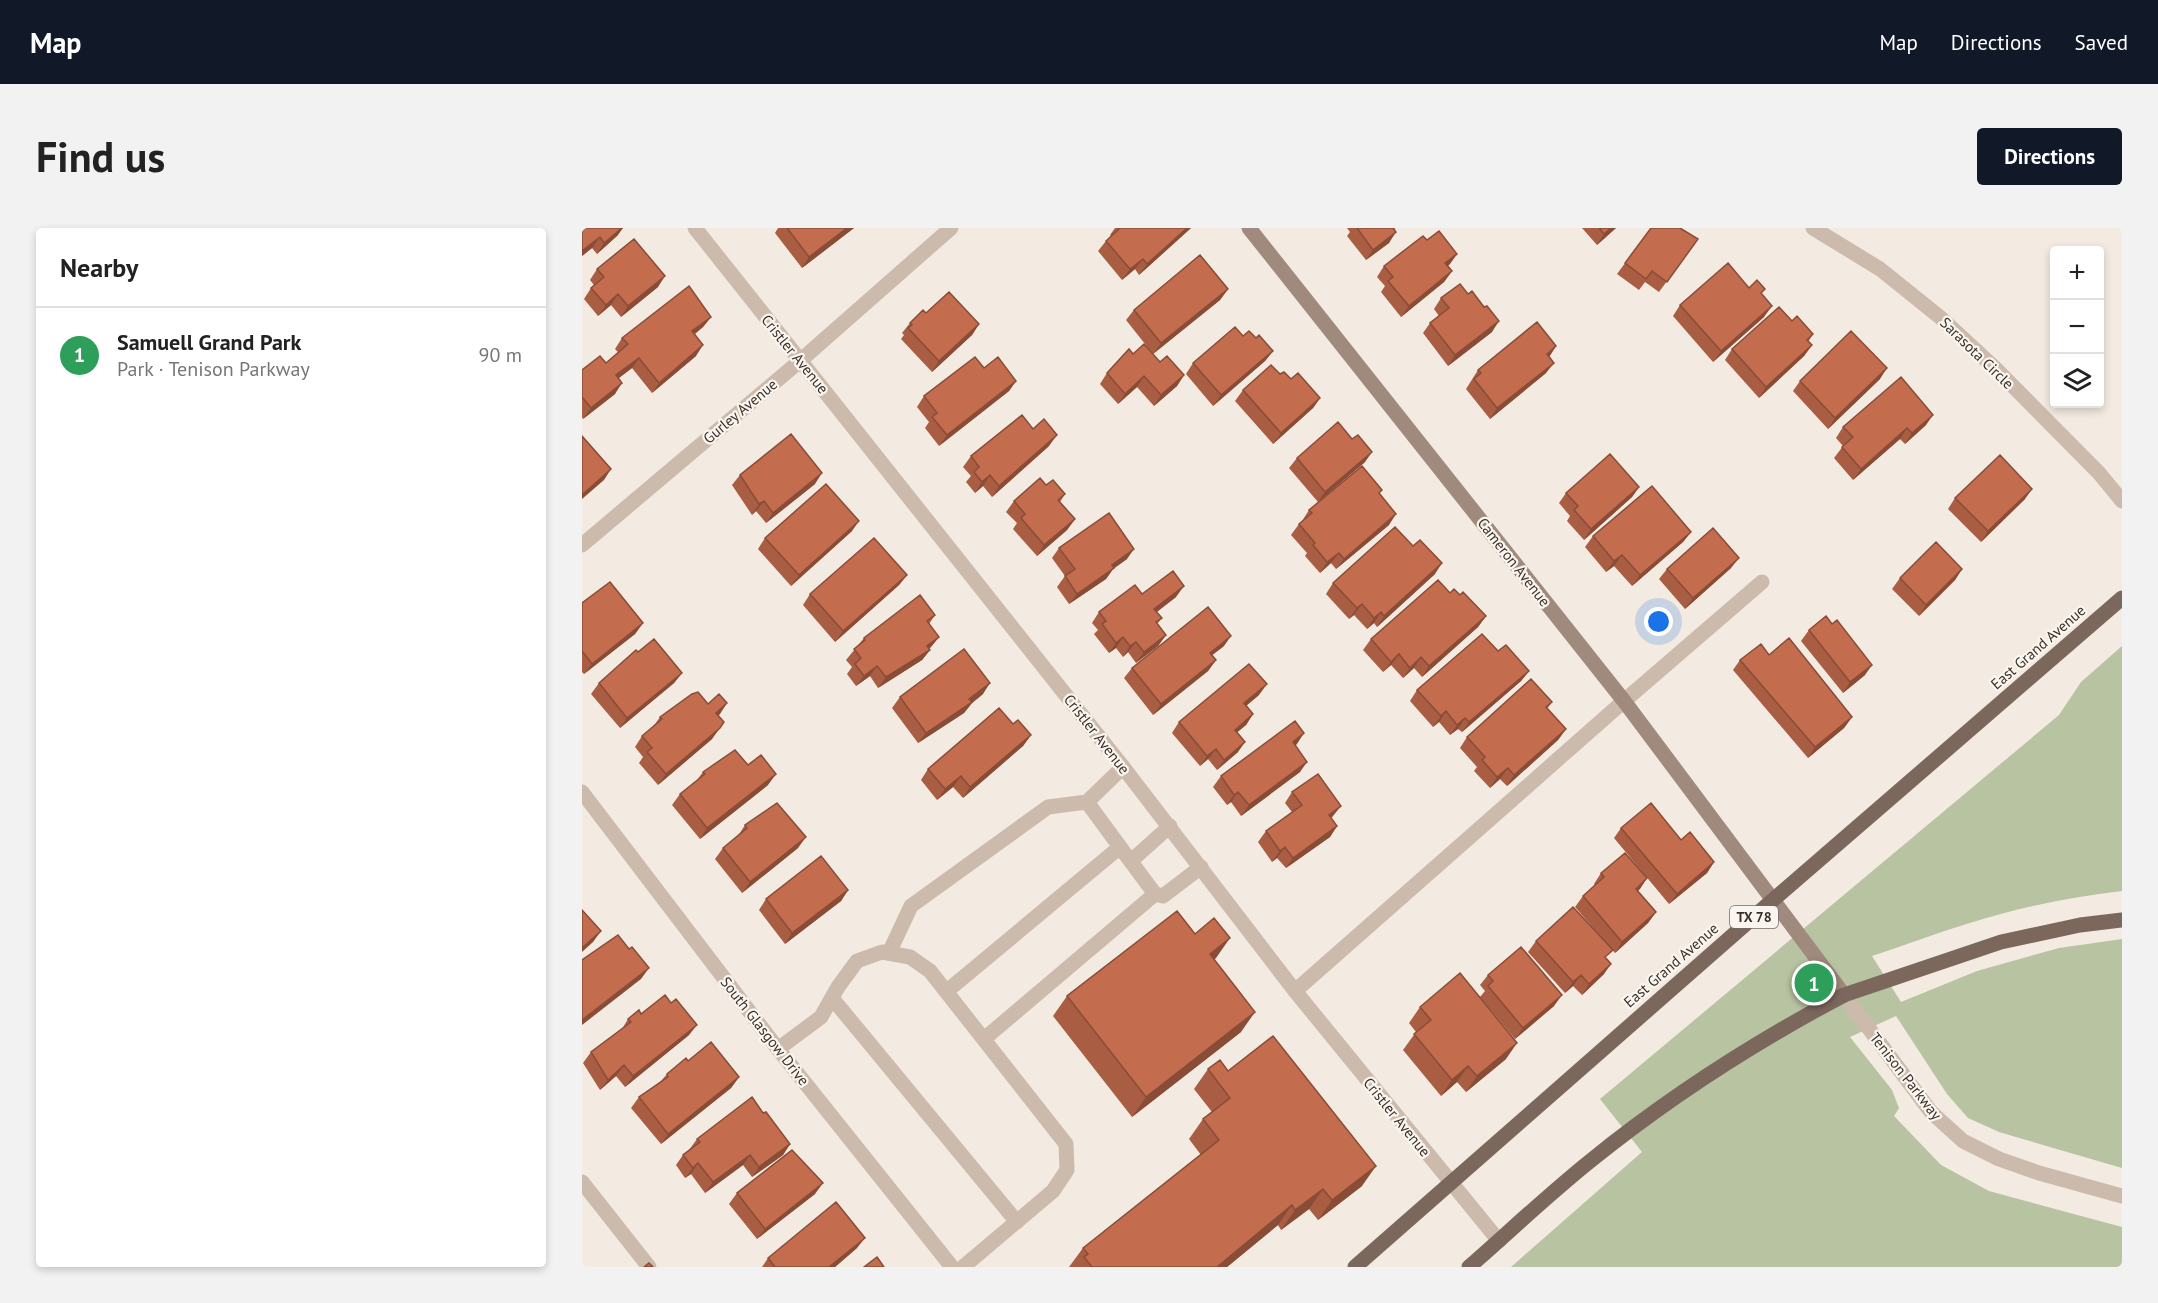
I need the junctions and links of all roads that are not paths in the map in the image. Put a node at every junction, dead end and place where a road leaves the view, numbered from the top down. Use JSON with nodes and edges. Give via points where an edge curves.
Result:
{"nodes":[{"id":1,"x":695,"y":228,"type":"edge"},
{"id":2,"x":951,"y":228,"type":"edge"},
{"id":3,"x":1249,"y":228,"type":"edge"},
{"id":4,"x":1813,"y":228,"type":"edge"},
{"id":5,"x":801,"y":360,"type":"junction"},
{"id":6,"x":2122,"y":501,"type":"edge"},
{"id":7,"x":582,"y":545,"type":"edge"},
{"id":8,"x":1762,"y":582,"type":"dead end"},
{"id":9,"x":2122,"y":598,"type":"edge"},
{"id":10,"x":1624,"y":700,"type":"junction"},
{"id":11,"x":1123,"y":767,"type":"junction"},
{"id":12,"x":582,"y":792,"type":"edge"},
{"id":13,"x":1087,"y":802,"type":"junction"},
{"id":14,"x":1170,"y":826,"type":"junction"},
{"id":15,"x":1120,"y":847,"type":"junction"},
{"id":16,"x":1131,"y":861,"type":"junction"},
{"id":17,"x":1201,"y":867,"type":"junction"},
{"id":18,"x":1155,"y":894,"type":"junction"},
{"id":19,"x":1773,"y":900,"type":"junction"},
{"id":20,"x":2122,"y":920,"type":"edge"},
{"id":21,"x":889,"y":953,"type":"junction"},
{"id":22,"x":947,"y":991,"type":"junction"},
{"id":23,"x":1295,"y":991,"type":"junction"},
{"id":24,"x":1845,"y":995,"type":"junction"},
{"id":25,"x":832,"y":998,"type":"junction"},
{"id":26,"x":984,"y":1039,"type":"junction"},
{"id":27,"x":778,"y":1049,"type":"junction"},
{"id":28,"x":582,"y":1182,"type":"edge"},
{"id":29,"x":1449,"y":1183,"type":"junction"},
{"id":30,"x":2122,"y":1196,"type":"edge"},
{"id":31,"x":1017,"y":1222,"type":"junction"},
{"id":32,"x":1499,"y":1241,"type":"junction"},
{"id":33,"x":649,"y":1267,"type":"edge"},
{"id":34,"x":952,"y":1267,"type":"edge"},
{"id":35,"x":963,"y":1267,"type":"edge"},
{"id":36,"x":1354,"y":1267,"type":"edge"},
{"id":37,"x":1469,"y":1267,"type":"edge"}],
"edges":[{"from":1,"to":5,"type":"street","name":"Cristler Avenue"},
{"from":2,"to":5,"type":"street","name":"Gurley Avenue"},
{"from":3,"to":10,"type":"street","name":"Cameron Avenue"},
{"from":4,"to":6,"type":"street","name":"Sarasota Circle","via":[[1880,269],[1941,318],[1997,370]]},
{"from":5,"to":7,"type":"street","name":"Gurley Avenue"},
{"from":5,"to":11,"type":"street","name":"Cristler Avenue"},
{"from":8,"to":10,"type":"street"},
{"from":9,"to":19,"type":"main road","name":"East Grand Avenue","number":"TX 78"},
{"from":10,"to":19,"type":"street","name":"Cameron Avenue"},
{"from":10,"to":23,"type":"street"},
{"from":11,"to":13,"type":"street"},
{"from":11,"to":14,"type":"street","name":"Cristler Avenue"},
{"from":12,"to":27,"type":"street","name":"South Glasgow Drive"},
{"from":13,"to":15,"type":"street"},
{"from":13,"to":21,"type":"street","via":[[1048,807],[911,906]]},
{"from":14,"to":16,"type":"street"},
{"from":14,"to":17,"type":"street","name":"Cristler Avenue"},
{"from":15,"to":16,"type":"street"},
{"from":15,"to":22,"type":"street"},
{"from":16,"to":18,"type":"street"},
{"from":17,"to":18,"type":"street","via":[[1163,896]]},
{"from":17,"to":23,"type":"street","name":"Cristler Avenue"},
{"from":18,"to":26,"type":"street"},
{"from":19,"to":24,"type":"street","name":"Tenison Parkway"},
{"from":19,"to":29,"type":"main road","name":"East Grand Avenue","number":"TX 78"},
{"from":20,"to":24,"type":"main road","via":[[2001,942]]},
{"from":21,"to":22,"type":"street","via":[[910,957],[930,971]]},
{"from":21,"to":25,"type":"street","via":[[857,961]]},
{"from":22,"to":26,"type":"street"},
{"from":23,"to":29,"type":"street","name":"Cristler Avenue"},
{"from":24,"to":30,"type":"street","name":"Tenison Parkway","via":[[1931,1112],[1963,1141],[2039,1173]]},
{"from":24,"to":32,"type":"main road","via":[[1721,1067],[1630,1130]]},
{"from":25,"to":27,"type":"street","via":[[821,1017]]},
{"from":25,"to":31,"type":"street"},
{"from":26,"to":31,"type":"street","via":[[1066,1144],[1067,1170],[1053,1191]]},
{"from":27,"to":34,"type":"street","name":"South Glasgow Drive"},
{"from":28,"to":33,"type":"street"},
{"from":29,"to":32,"type":"street","name":"Cristler Avenue"},
{"from":29,"to":36,"type":"main road","name":"East Grand Avenue","number":"TX 78"},
{"from":31,"to":35,"type":"street"},
{"from":32,"to":37,"type":"main road"}]}
